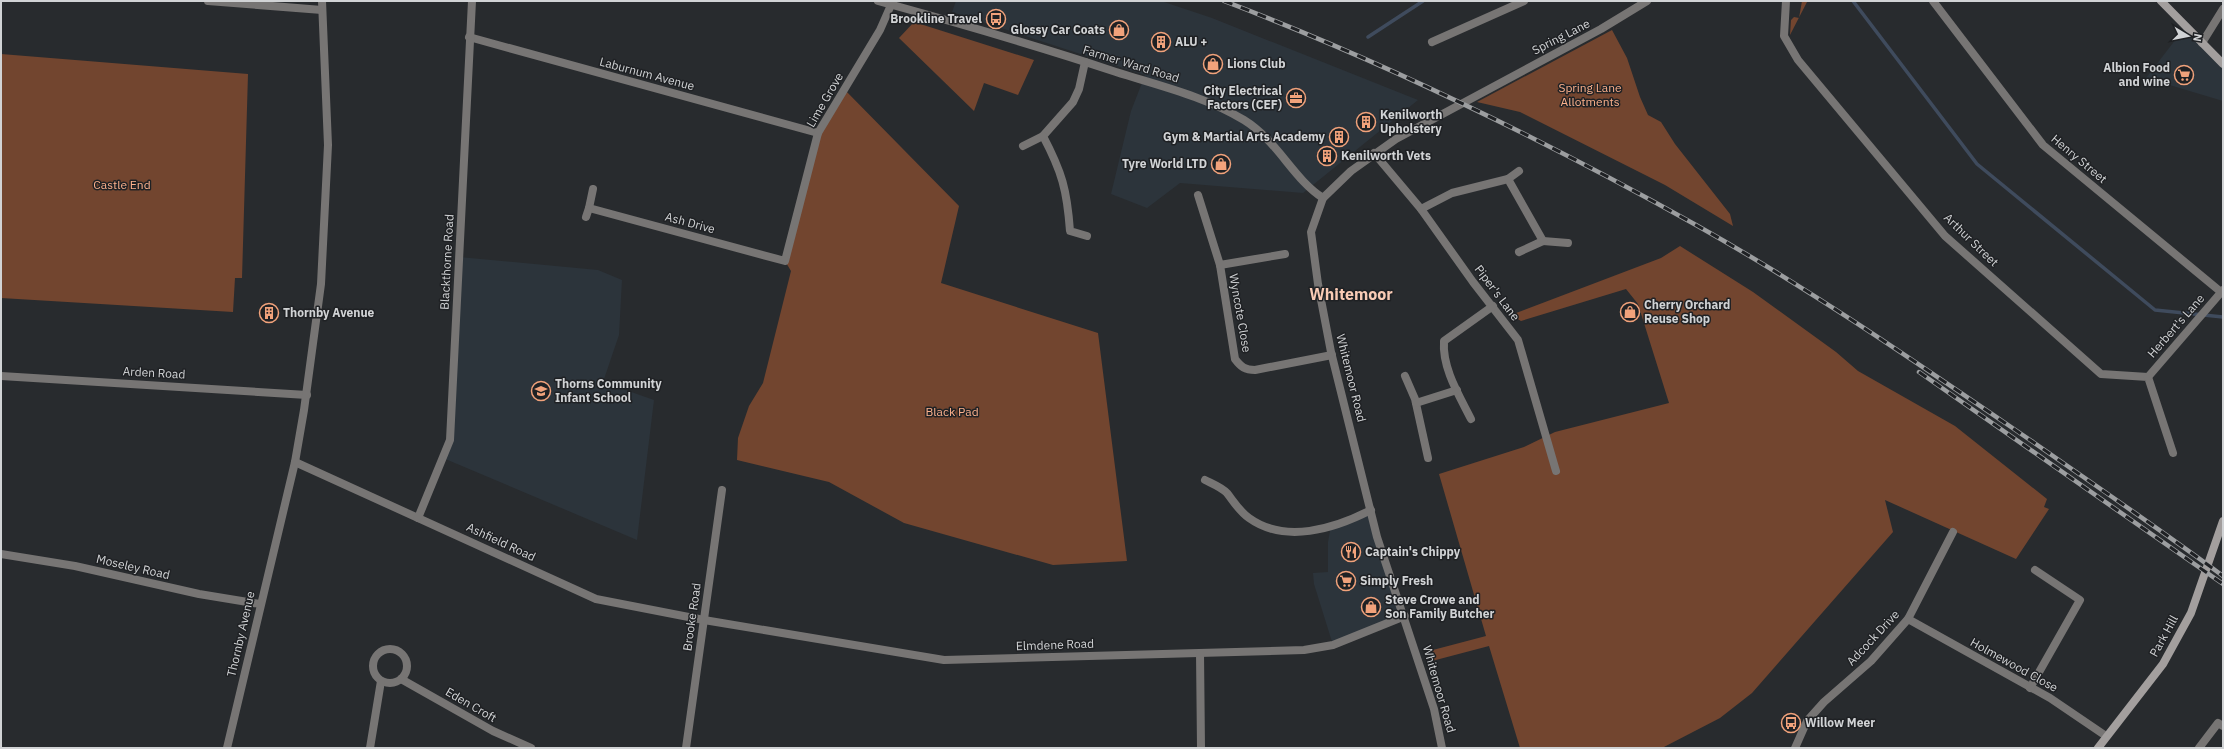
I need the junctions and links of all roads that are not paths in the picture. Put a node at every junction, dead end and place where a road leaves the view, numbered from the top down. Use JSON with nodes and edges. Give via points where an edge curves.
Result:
{"nodes":[{"id":1,"x":208,"y":1,"type":"edge"},
{"id":2,"x":322,"y":1,"type":"edge"},
{"id":3,"x":472,"y":1,"type":"edge"},
{"id":4,"x":878,"y":1,"type":"edge"},
{"id":5,"x":1524,"y":1,"type":"edge"},
{"id":6,"x":1647,"y":1,"type":"edge"},
{"id":7,"x":1786,"y":1,"type":"edge"},
{"id":8,"x":1933,"y":1,"type":"edge"},
{"id":9,"x":2161,"y":1,"type":"edge"},
{"id":10,"x":1637,"y":4,"type":"edge"},
{"id":11,"x":892,"y":5,"type":"junction"},
{"id":12,"x":2223,"y":9,"type":"edge"},
{"id":13,"x":322,"y":10,"type":"junction"},
{"id":14,"x":469,"y":37,"type":"junction"},
{"id":15,"x":1432,"y":42,"type":"dead end"},
{"id":16,"x":2202,"y":43,"type":"junction"},
{"id":17,"x":1085,"y":62,"type":"junction"},
{"id":18,"x":2223,"y":64,"type":"edge"},
{"id":19,"x":1483,"y":90,"type":"joint"},
{"id":20,"x":818,"y":133,"type":"junction"},
{"id":21,"x":1043,"y":136,"type":"junction"},
{"id":22,"x":1023,"y":146,"type":"dead end"},
{"id":23,"x":1374,"y":153,"type":"junction"},
{"id":24,"x":1519,"y":171,"type":"dead end"},
{"id":25,"x":1508,"y":179,"type":"junction"},
{"id":26,"x":592,"y":189,"type":"dead end"},
{"id":27,"x":1198,"y":195,"type":"dead end"},
{"id":28,"x":1323,"y":198,"type":"junction"},
{"id":29,"x":589,"y":208,"type":"junction"},
{"id":30,"x":1421,"y":209,"type":"junction"},
{"id":31,"x":586,"y":217,"type":"dead end"},
{"id":32,"x":1087,"y":236,"type":"dead end"},
{"id":33,"x":1543,"y":241,"type":"junction"},
{"id":34,"x":1568,"y":243,"type":"dead end"},
{"id":35,"x":1519,"y":252,"type":"dead end"},
{"id":36,"x":1284,"y":254,"type":"dead end"},
{"id":37,"x":785,"y":261,"type":"joint"},
{"id":38,"x":1220,"y":265,"type":"junction"},
{"id":39,"x":2222,"y":291,"type":"edge"},
{"id":40,"x":1493,"y":306,"type":"junction"},
{"id":41,"x":1332,"y":355,"type":"junction"},
{"id":42,"x":1,"y":376,"type":"edge"},
{"id":43,"x":1405,"y":376,"type":"dead end"},
{"id":44,"x":2148,"y":377,"type":"junction"},
{"id":45,"x":1457,"y":390,"type":"junction"},
{"id":46,"x":306,"y":395,"type":"junction"},
{"id":47,"x":1416,"y":402,"type":"junction"},
{"id":48,"x":1471,"y":419,"type":"dead end"},
{"id":49,"x":2173,"y":453,"type":"dead end"},
{"id":50,"x":1428,"y":458,"type":"dead end"},
{"id":51,"x":295,"y":462,"type":"junction"},
{"id":52,"x":1556,"y":471,"type":"dead end"},
{"id":53,"x":1206,"y":480,"type":"dead end"},
{"id":54,"x":722,"y":490,"type":"dead end"},
{"id":55,"x":1371,"y":510,"type":"junction"},
{"id":56,"x":418,"y":518,"type":"junction"},
{"id":57,"x":2223,"y":521,"type":"edge"},
{"id":58,"x":1953,"y":532,"type":"dead end"},
{"id":59,"x":1,"y":554,"type":"edge"},
{"id":60,"x":2035,"y":570,"type":"dead end"},
{"id":61,"x":260,"y":604,"type":"junction"},
{"id":62,"x":1405,"y":616,"type":"junction"},
{"id":63,"x":1908,"y":619,"type":"junction"},
{"id":64,"x":704,"y":620,"type":"junction"},
{"id":65,"x":1200,"y":653,"type":"junction"},
{"id":66,"x":401,"y":679,"type":"junction"},
{"id":67,"x":381,"y":681,"type":"junction"},
{"id":68,"x":2030,"y":688,"type":"junction"},
{"id":69,"x":2223,"y":726,"type":"edge"},
{"id":70,"x":2106,"y":736,"type":"junction"},
{"id":71,"x":227,"y":748,"type":"edge"},
{"id":72,"x":370,"y":748,"type":"edge"},
{"id":73,"x":531,"y":748,"type":"edge"},
{"id":74,"x":686,"y":748,"type":"edge"},
{"id":75,"x":1201,"y":748,"type":"edge"},
{"id":76,"x":1442,"y":748,"type":"edge"},
{"id":77,"x":1795,"y":748,"type":"edge"},
{"id":78,"x":2098,"y":748,"type":"edge"},
{"id":79,"x":2199,"y":748,"type":"edge"}],
"edges":[{"from":1,"to":13,"type":"street"},
{"from":2,"to":13,"type":"street","name":"Thornby Avenue"},
{"from":3,"to":14,"type":"street","name":"Blackthorne Road"},
{"from":4,"to":11,"type":"street","name":"Farmer Ward Road"},
{"from":5,"to":15,"type":"street"},
{"from":6,"to":10,"type":"street","name":"Spring Lane"},
{"from":7,"to":44,"type":"street","name":"Arthur Street","via":[[1784,36],[1798,60],[1945,236],[2101,374]]},
{"from":8,"to":39,"type":"street","name":"Henry Street","via":[[2043,145]]},
{"from":9,"to":16,"type":"street"},
{"from":10,"to":19,"type":"street","name":"Spring Lane","via":[[1601,29]]},
{"from":11,"to":17,"type":"street","name":"Farmer Ward Road"},
{"from":11,"to":20,"type":"street","name":"Lime Grove","via":[[880,30]]},
{"from":12,"to":16,"type":"street"},
{"from":13,"to":46,"type":"street","name":"Thornby Avenue","via":[[328,145],[321,284]]},
{"from":14,"to":20,"type":"street","name":"Laburnum Avenue"},
{"from":14,"to":56,"type":"street","name":"Blackthorne Road","via":[[450,440]]},
{"from":16,"to":18,"type":"street"},
{"from":17,"to":21,"type":"street","via":[[1079,89],[1073,102]]},
{"from":17,"to":28,"type":"street","name":"Farmer Ward Road","via":[[1201,98],[1231,112],[1260,131],[1312,191]]},
{"from":19,"to":23,"type":"street","name":"Whitemoor Road"},
{"from":20,"to":37,"type":"street","name":"Lime Grove"},
{"from":21,"to":22,"type":"street"},
{"from":21,"to":32,"type":"street","via":[[1062,176],[1068,202],[1066,231]]},
{"from":23,"to":28,"type":"street","name":"Whitemoor Road"},
{"from":23,"to":30,"type":"street","name":"Piper's Lane"},
{"from":24,"to":25,"type":"street"},
{"from":25,"to":30,"type":"street","via":[[1452,193]]},
{"from":25,"to":33,"type":"street"},
{"from":26,"to":29,"type":"street"},
{"from":27,"to":38,"type":"street","name":"Wyncote Close"},
{"from":28,"to":41,"type":"street","name":"Whitemoor Road","via":[[1311,232]]},
{"from":29,"to":31,"type":"street"},
{"from":29,"to":37,"type":"street","name":"Ash Drive"},
{"from":30,"to":40,"type":"street","name":"Piper's Lane"},
{"from":33,"to":34,"type":"street"},
{"from":33,"to":35,"type":"street"},
{"from":36,"to":38,"type":"street","name":"Wyncote Close"},
{"from":38,"to":41,"type":"street","name":"Wyncote Close","via":[[1236,359],[1240,366],[1254,370]]},
{"from":39,"to":44,"type":"street","name":"Herbert's Lane"},
{"from":40,"to":45,"type":"street","via":[[1444,341],[1443,354]]},
{"from":40,"to":52,"type":"street","name":"Piper's Lane","via":[[1518,340]]},
{"from":41,"to":55,"type":"street","name":"Whitemoor Road"},
{"from":42,"to":46,"type":"street","name":"Arden Road"},
{"from":43,"to":47,"type":"street"},
{"from":44,"to":49,"type":"street"},
{"from":45,"to":47,"type":"street"},
{"from":45,"to":48,"type":"street"},
{"from":46,"to":51,"type":"street","name":"Thornby Avenue"},
{"from":47,"to":50,"type":"street"},
{"from":51,"to":56,"type":"street","name":"Ashfield Road"},
{"from":51,"to":61,"type":"street","name":"Thornby Avenue"},
{"from":53,"to":55,"type":"street","via":[[1226,492],[1236,507],[1249,518],[1266,527],[1284,532],[1306,532],[1331,526]]},
{"from":54,"to":64,"type":"street","name":"Brooke Road"},
{"from":55,"to":62,"type":"street","name":"Whitemoor Road","via":[[1377,537]]},
{"from":56,"to":64,"type":"street","name":"Ashfield Road","via":[[596,599]]},
{"from":57,"to":70,"type":"street","name":"Park Hill","via":[[2194,602],[2163,664]]},
{"from":58,"to":63,"type":"street","name":"Adcock Drive"},
{"from":59,"to":61,"type":"street","name":"Moseley Road","via":[[75,566],[199,594]]},
{"from":60,"to":68,"type":"street","via":[[2080,600]]},
{"from":61,"to":71,"type":"street","name":"Thornby Avenue"},
{"from":62,"to":65,"type":"street","name":"Elmdene Road","via":[[1333,645],[1304,650]]},
{"from":62,"to":76,"type":"street","name":"Whitemoor Road","via":[[1434,709]]},
{"from":63,"to":68,"type":"street","name":"Holmewood Close"},
{"from":63,"to":77,"type":"street","name":"Adcock Drive","via":[[1871,660],[1806,720]]},
{"from":64,"to":65,"type":"street","name":"Elmdene Road","via":[[944,660]]},
{"from":64,"to":74,"type":"street","name":"Brooke Road"},
{"from":65,"to":75,"type":"street"},
{"from":66,"to":67,"type":"street","via":[[393,683]]},
{"from":66,"to":67,"type":"street","via":[[405,674],[407,662],[400,652],[390,648],[379,652],[374,660],[373,669]]},
{"from":66,"to":73,"type":"street","name":"Eden Croft","via":[[493,731]]},
{"from":67,"to":72,"type":"street"},
{"from":68,"to":70,"type":"street","name":"Holmewood Close","via":[[2050,698]]},
{"from":69,"to":79,"type":"street","via":[[2218,723]]},
{"from":70,"to":78,"type":"street","name":"Park Hill"}]}
